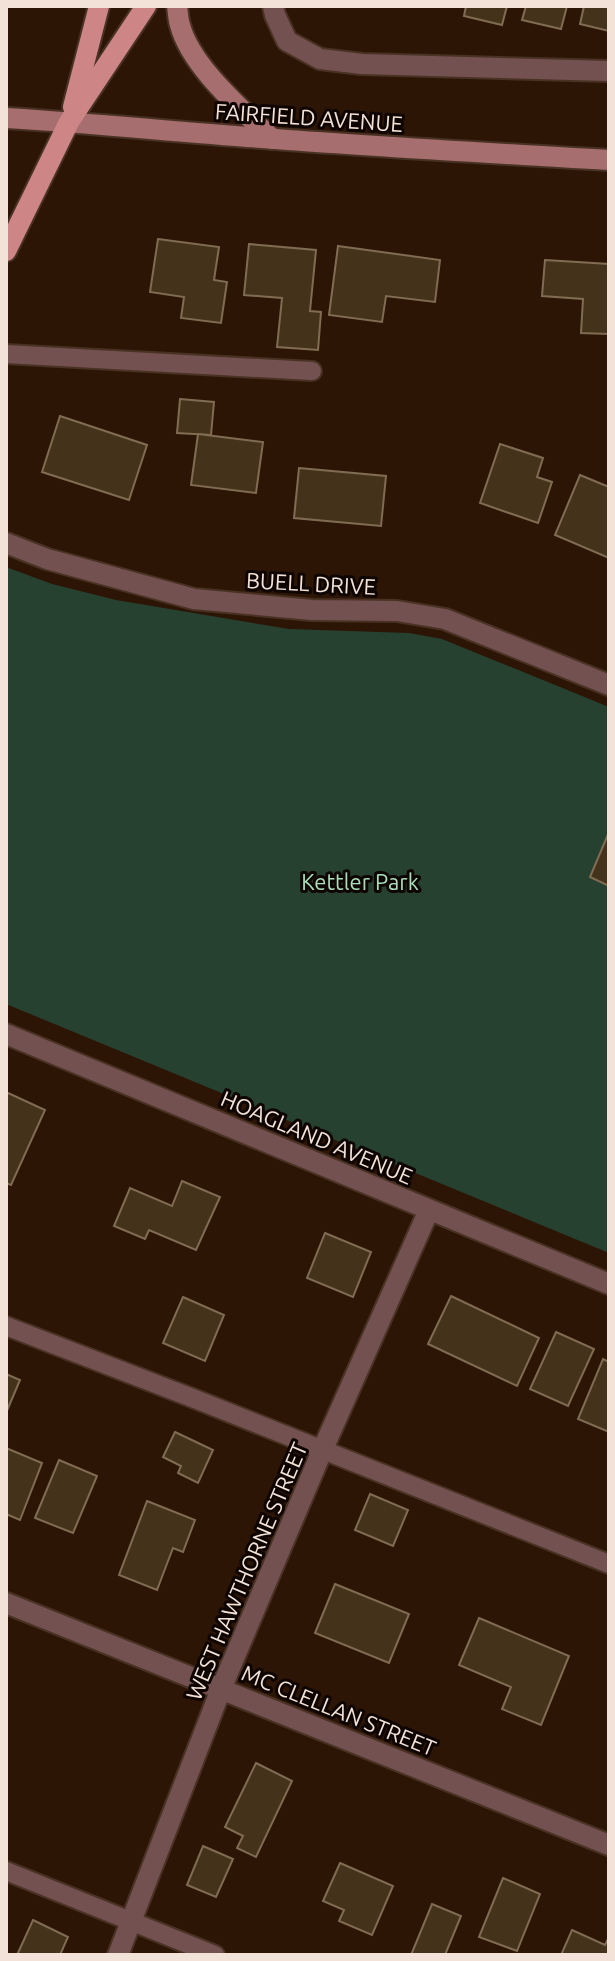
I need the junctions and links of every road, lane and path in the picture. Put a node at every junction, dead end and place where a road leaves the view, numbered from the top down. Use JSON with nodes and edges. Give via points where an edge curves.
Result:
{"nodes":[{"id":1,"x":99,"y":6,"type":"edge"},
{"id":2,"x":146,"y":6,"type":"edge"},
{"id":3,"x":177,"y":6,"type":"edge"},
{"id":4,"x":273,"y":6,"type":"edge"},
{"id":5,"x":609,"y":71,"type":"edge"},
{"id":6,"x":6,"y":118,"type":"edge"},
{"id":7,"x":69,"y":122,"type":"junction"},
{"id":8,"x":272,"y":139,"type":"junction"},
{"id":9,"x":609,"y":160,"type":"edge"},
{"id":10,"x":7,"y":246,"type":"edge"},
{"id":11,"x":6,"y":354,"type":"edge"},
{"id":12,"x":312,"y":371,"type":"dead end"},
{"id":13,"x":6,"y":543,"type":"edge"},
{"id":14,"x":609,"y":685,"type":"edge"},
{"id":15,"x":6,"y":1034,"type":"edge"},
{"id":16,"x":429,"y":1210,"type":"junction"},
{"id":17,"x":609,"y":1284,"type":"edge"},
{"id":18,"x":6,"y":1326,"type":"edge"},
{"id":19,"x":322,"y":1451,"type":"junction"},
{"id":20,"x":609,"y":1564,"type":"edge"},
{"id":21,"x":6,"y":1603,"type":"edge"},
{"id":22,"x":221,"y":1689,"type":"junction"},
{"id":23,"x":609,"y":1845,"type":"edge"},
{"id":24,"x":6,"y":1871,"type":"edge"},
{"id":25,"x":131,"y":1923,"type":"junction"},
{"id":26,"x":118,"y":1955,"type":"edge"},
{"id":27,"x":215,"y":1955,"type":"edge"}],
"edges":[{"from":1,"to":7,"type":"main road"},
{"from":2,"to":7,"type":"main road"},
{"from":3,"to":8,"type":"main road","via":[[190,50]]},
{"from":4,"to":5,"type":"street","via":[[287,41],[320,59]]},
{"from":6,"to":7,"type":"main road","name":"FAIRFIELD AVENUE"},
{"from":7,"to":8,"type":"main road","name":"FAIRFIELD AVENUE"},
{"from":7,"to":10,"type":"main road"},
{"from":8,"to":9,"type":"main road","name":"FAIRFIELD AVENUE"},
{"from":11,"to":12,"type":"lane"},
{"from":13,"to":14,"type":"street","name":"BUELL DRIVE","via":[[194,599],[312,610],[397,611],[445,619]]},
{"from":15,"to":16,"type":"street","name":"HOAGLAND AVENUE"},
{"from":16,"to":17,"type":"street","name":"HOAGLAND AVENUE"},
{"from":16,"to":19,"type":"street","name":"WEST HAWTHORNE STREET"},
{"from":18,"to":19,"type":"lane"},
{"from":19,"to":20,"type":"lane"},
{"from":19,"to":22,"type":"street","name":"WEST HAWTHORNE STREET"},
{"from":21,"to":22,"type":"street","name":"MC CLELLAN STREET"},
{"from":22,"to":23,"type":"street","name":"MC CLELLAN STREET"},
{"from":22,"to":25,"type":"street","name":"WEST HAWTHORNE STREET"},
{"from":24,"to":25,"type":"lane"},
{"from":25,"to":26,"type":"street","name":"WEST HAWTHORNE STREET"},
{"from":25,"to":27,"type":"lane"}]}
